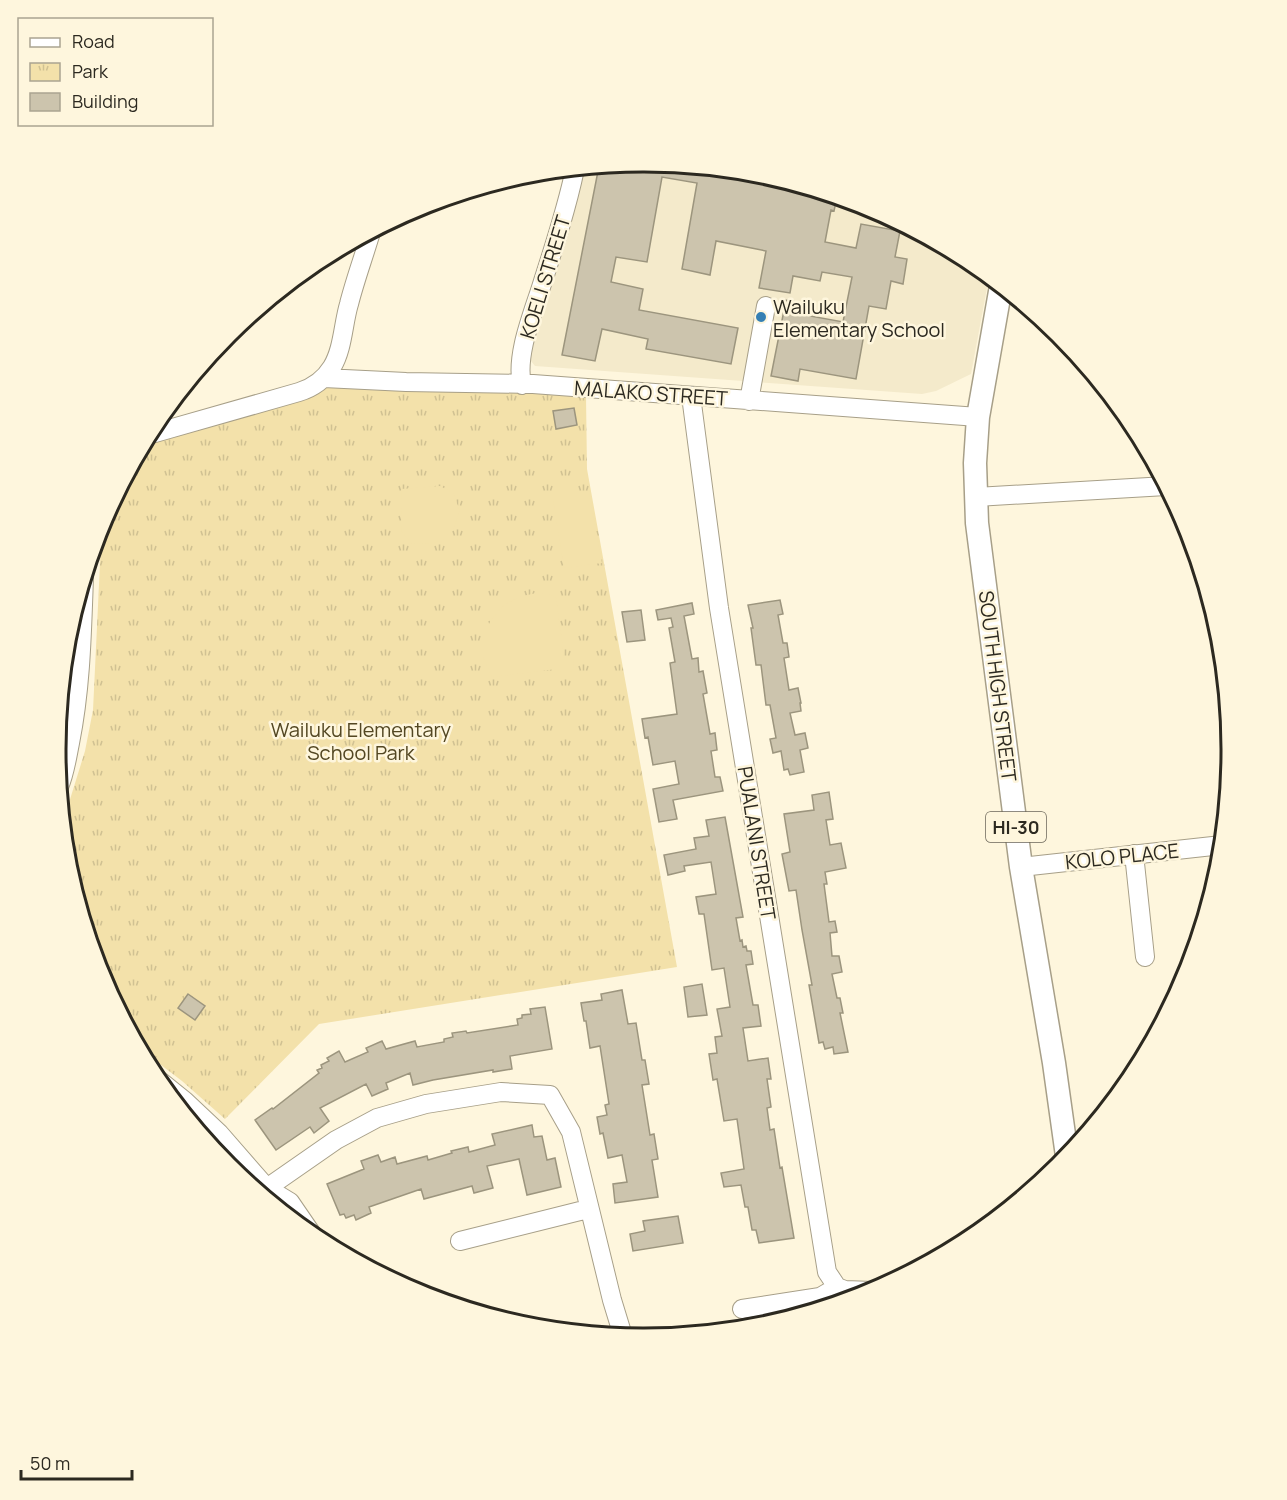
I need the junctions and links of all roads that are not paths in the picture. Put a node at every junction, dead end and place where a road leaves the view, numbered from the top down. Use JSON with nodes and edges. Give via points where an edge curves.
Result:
{"nodes":[{"id":1,"x":573,"y":177,"type":"edge"},
{"id":2,"x":368,"y":243,"type":"edge"},
{"id":3,"x":999,"y":296,"type":"edge"},
{"id":4,"x":766,"y":306,"type":"dead end"},
{"id":5,"x":324,"y":378,"type":"junction"},
{"id":6,"x":522,"y":385,"type":"junction"},
{"id":7,"x":691,"y":396,"type":"junction"},
{"id":8,"x":749,"y":401,"type":"junction"},
{"id":9,"x":978,"y":417,"type":"junction"},
{"id":10,"x":163,"y":429,"type":"edge"},
{"id":11,"x":1157,"y":487,"type":"edge"},
{"id":12,"x":976,"y":497,"type":"junction"},
{"id":13,"x":83,"y":613,"type":"edge"},
{"id":14,"x":66,"y":763,"type":"edge"},
{"id":15,"x":1213,"y":846,"type":"edge"},
{"id":16,"x":1134,"y":854,"type":"junction"},
{"id":17,"x":1021,"y":867,"type":"junction"},
{"id":18,"x":1145,"y":957,"type":"dead end"},
{"id":19,"x":183,"y":1100,"type":"edge"},
{"id":20,"x":1065,"y":1144,"type":"edge"},
{"id":21,"x":255,"y":1176,"type":"edge"},
{"id":22,"x":274,"y":1193,"type":"edge"},
{"id":23,"x":282,"y":1199,"type":"edge"},
{"id":24,"x":588,"y":1209,"type":"junction"},
{"id":25,"x":296,"y":1211,"type":"edge"},
{"id":26,"x":460,"y":1241,"type":"dead end"},
{"id":27,"x":837,"y":1287,"type":"junction"},
{"id":28,"x":847,"y":1290,"type":"edge"},
{"id":29,"x":742,"y":1309,"type":"dead end"},
{"id":30,"x":620,"y":1327,"type":"edge"}],
"edges":[{"from":1,"to":6,"type":"street","name":"KOELI STREET","via":[[524,343]]},
{"from":2,"to":5,"type":"street","via":[[338,354]]},
{"from":3,"to":9,"type":"main road","name":"SOUTH HIGH STREET","number":"HI-30"},
{"from":4,"to":8,"type":"street"},
{"from":5,"to":6,"type":"street","name":"MALAKO STREET"},
{"from":5,"to":10,"type":"street","via":[[305,390]]},
{"from":6,"to":7,"type":"street","name":"MALAKO STREET"},
{"from":7,"to":8,"type":"street","name":"MALAKO STREET"},
{"from":7,"to":27,"type":"street","name":"PUALANI STREET","via":[[719,608],[791,1058],[827,1272]]},
{"from":8,"to":9,"type":"street","name":"MALAKO STREET"},
{"from":9,"to":12,"type":"main road","name":"SOUTH HIGH STREET","number":"HI-30"},
{"from":11,"to":12,"type":"street"},
{"from":12,"to":17,"type":"main road","name":"SOUTH HIGH STREET","number":"HI-30"},
{"from":13,"to":14,"type":"street","via":[[77,711]]},
{"from":15,"to":16,"type":"street","name":"KOLO PLACE"},
{"from":16,"to":17,"type":"street","name":"KOLO PLACE"},
{"from":16,"to":18,"type":"street"},
{"from":17,"to":20,"type":"main road","name":"SOUTH HIGH STREET","number":"HI-30"},
{"from":19,"to":21,"type":"street","via":[[219,1133]]},
{"from":22,"to":24,"type":"street","via":[[336,1140],[377,1118],[426,1104],[501,1092],[550,1095],[571,1132]]},
{"from":23,"to":25,"type":"street","via":[[290,1202]]},
{"from":24,"to":26,"type":"street"},
{"from":24,"to":30,"type":"street"},
{"from":27,"to":28,"type":"street"},
{"from":27,"to":29,"type":"street","via":[[820,1297]]}]}
